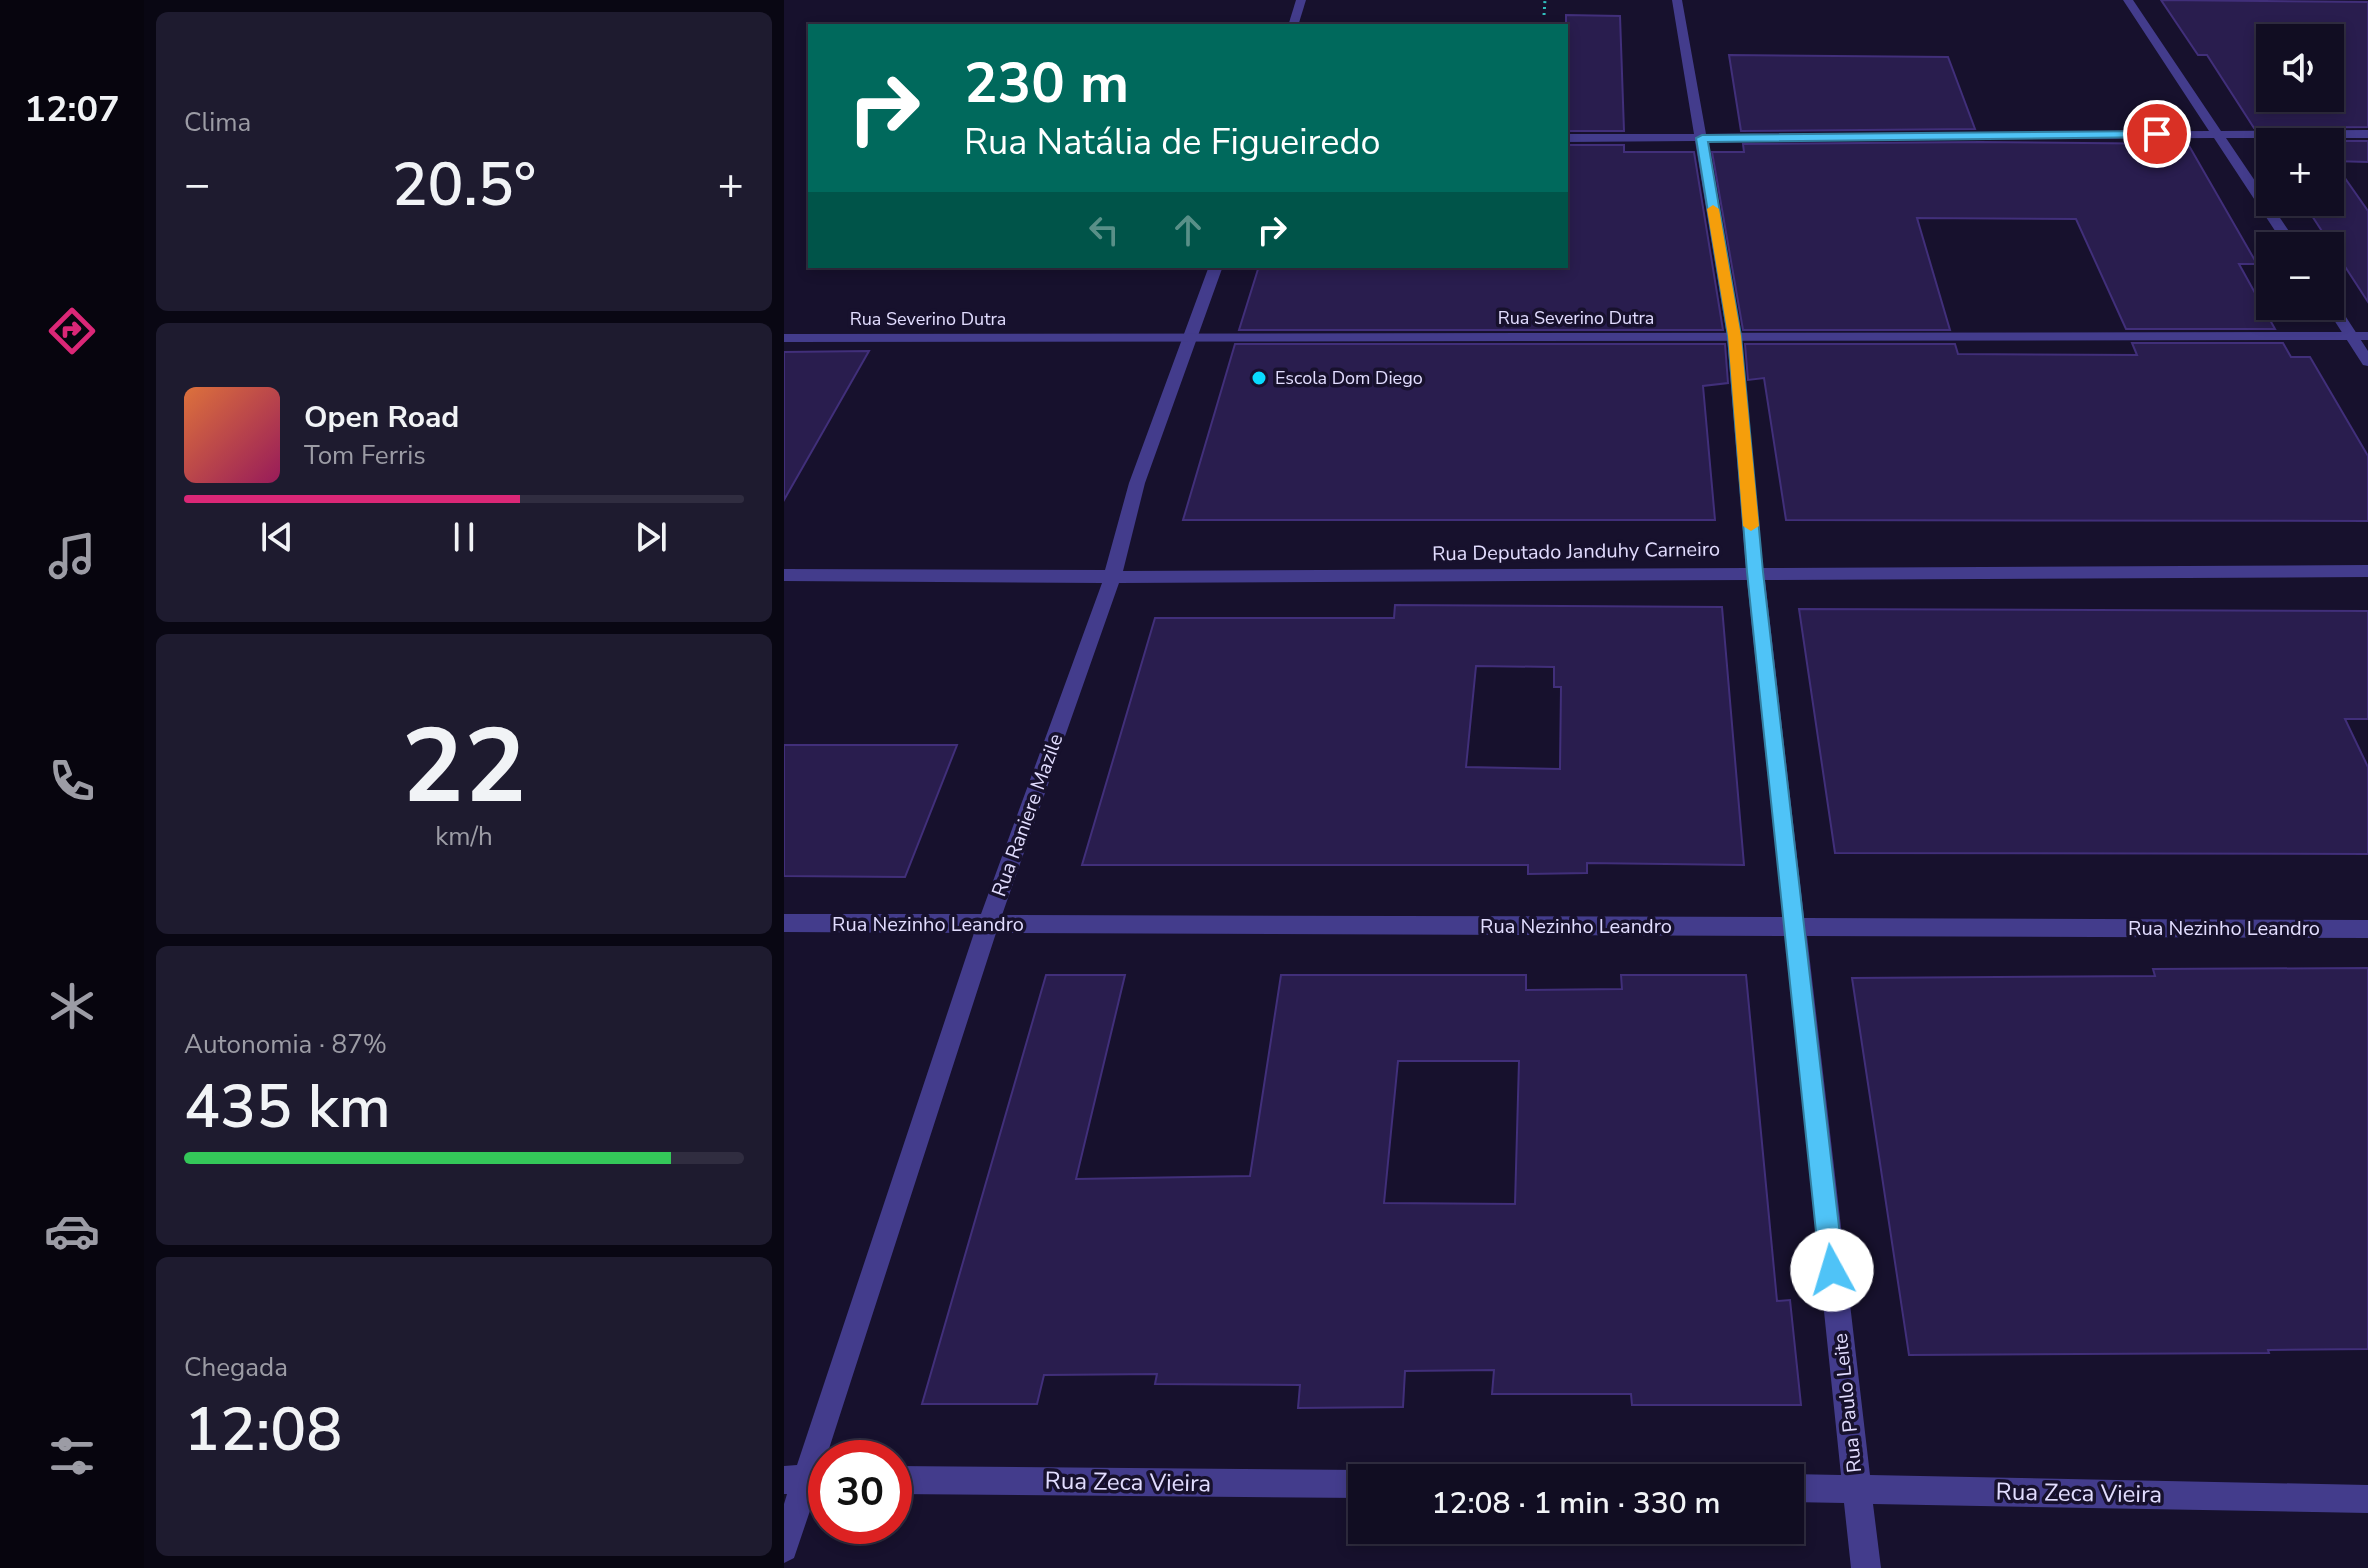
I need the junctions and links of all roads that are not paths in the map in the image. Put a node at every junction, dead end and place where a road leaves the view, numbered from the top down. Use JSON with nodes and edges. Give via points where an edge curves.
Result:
{"nodes":[{"id":1,"x":1301,"y":0,"type":"edge"},
{"id":2,"x":1677,"y":0,"type":"edge"},
{"id":3,"x":2128,"y":0,"type":"edge"},
{"id":4,"x":1294,"y":24,"type":"edge"},
{"id":5,"x":2218,"y":134,"type":"junction"},
{"id":6,"x":2368,"y":134,"type":"edge"},
{"id":7,"x":1568,"y":138,"type":"edge"},
{"id":8,"x":1702,"y":138,"type":"junction"},
{"id":9,"x":2283,"y":232,"type":"edge"},
{"id":10,"x":1215,"y":268,"type":"edge"},
{"id":11,"x":2342,"y":320,"type":"edge"},
{"id":12,"x":2352,"y":335,"type":"junction"},
{"id":13,"x":1193,"y":336,"type":"junction"},
{"id":14,"x":1734,"y":336,"type":"junction"},
{"id":15,"x":2368,"y":336,"type":"edge"},
{"id":16,"x":784,"y":338,"type":"edge"},
{"id":17,"x":2368,"y":362,"type":"edge"},
{"id":18,"x":2368,"y":571,"type":"edge"},
{"id":19,"x":1755,"y":572,"type":"junction"},
{"id":20,"x":784,"y":575,"type":"edge"},
{"id":21,"x":1112,"y":578,"type":"junction"},
{"id":22,"x":784,"y":923,"type":"edge"},
{"id":23,"x":988,"y":924,"type":"junction"},
{"id":24,"x":1794,"y":927,"type":"junction"},
{"id":25,"x":2368,"y":929,"type":"edge"},
{"id":26,"x":806,"y":1480,"type":"edge"},
{"id":27,"x":912,"y":1480,"type":"edge"},
{"id":28,"x":1348,"y":1484,"type":"edge"},
{"id":29,"x":1804,"y":1488,"type":"edge"},
{"id":30,"x":1857,"y":1489,"type":"junction"},
{"id":31,"x":2368,"y":1499,"type":"edge"},
{"id":32,"x":784,"y":1548,"type":"edge"},
{"id":33,"x":1866,"y":1568,"type":"edge"}],
"edges":[{"from":1,"to":4,"type":"street"},
{"from":2,"to":8,"type":"street","name":"Rua Paulo Leite"},
{"from":3,"to":5,"type":"street"},
{"from":5,"to":6,"type":"street"},
{"from":5,"to":8,"type":"street"},
{"from":5,"to":9,"type":"street"},
{"from":7,"to":8,"type":"street"},
{"from":8,"to":14,"type":"street","name":"Rua Paulo Leite"},
{"from":10,"to":13,"type":"street","name":"Rua Raniere Mazile"},
{"from":11,"to":12,"type":"street"},
{"from":12,"to":14,"type":"street","name":"Rua Severino Dutra"},
{"from":12,"to":15,"type":"street","name":"Rua Severino Dutra"},
{"from":12,"to":17,"type":"street"},
{"from":13,"to":14,"type":"street","name":"Rua Severino Dutra"},
{"from":13,"to":16,"type":"street","name":"Rua Severino Dutra"},
{"from":13,"to":21,"type":"street","name":"Rua Raniere Mazile","via":[[1137,483]]},
{"from":14,"to":19,"type":"street","name":"Rua Paulo Leite"},
{"from":18,"to":19,"type":"street","name":"Rua Deputado Janduhy Carneiro"},
{"from":19,"to":21,"type":"street","name":"Rua Deputado Janduhy Carneiro"},
{"from":19,"to":24,"type":"street","name":"Rua Paulo Leite"},
{"from":20,"to":21,"type":"street","name":"Rua Deputado Janduhy Carneiro"},
{"from":21,"to":23,"type":"street","name":"Rua Raniere Mazile"},
{"from":22,"to":23,"type":"street","name":"Rua Nezinho Leandro"},
{"from":23,"to":24,"type":"street","name":"Rua Nezinho Leandro"},
{"from":23,"to":26,"type":"street","name":"Rua Raniere Mazile"},
{"from":24,"to":25,"type":"street","name":"Rua Nezinho Leandro"},
{"from":24,"to":30,"type":"street","name":"Rua Paulo Leite"},
{"from":26,"to":32,"type":"street","name":"Rua Raniere Mazile"},
{"from":27,"to":28,"type":"street","name":"Rua Zeca Vieira"},
{"from":29,"to":30,"type":"street","name":"Rua Zeca Vieira"},
{"from":30,"to":31,"type":"street","name":"Rua Zeca Vieira"},
{"from":30,"to":33,"type":"street","name":"Rua Paulo Leite"}]}
